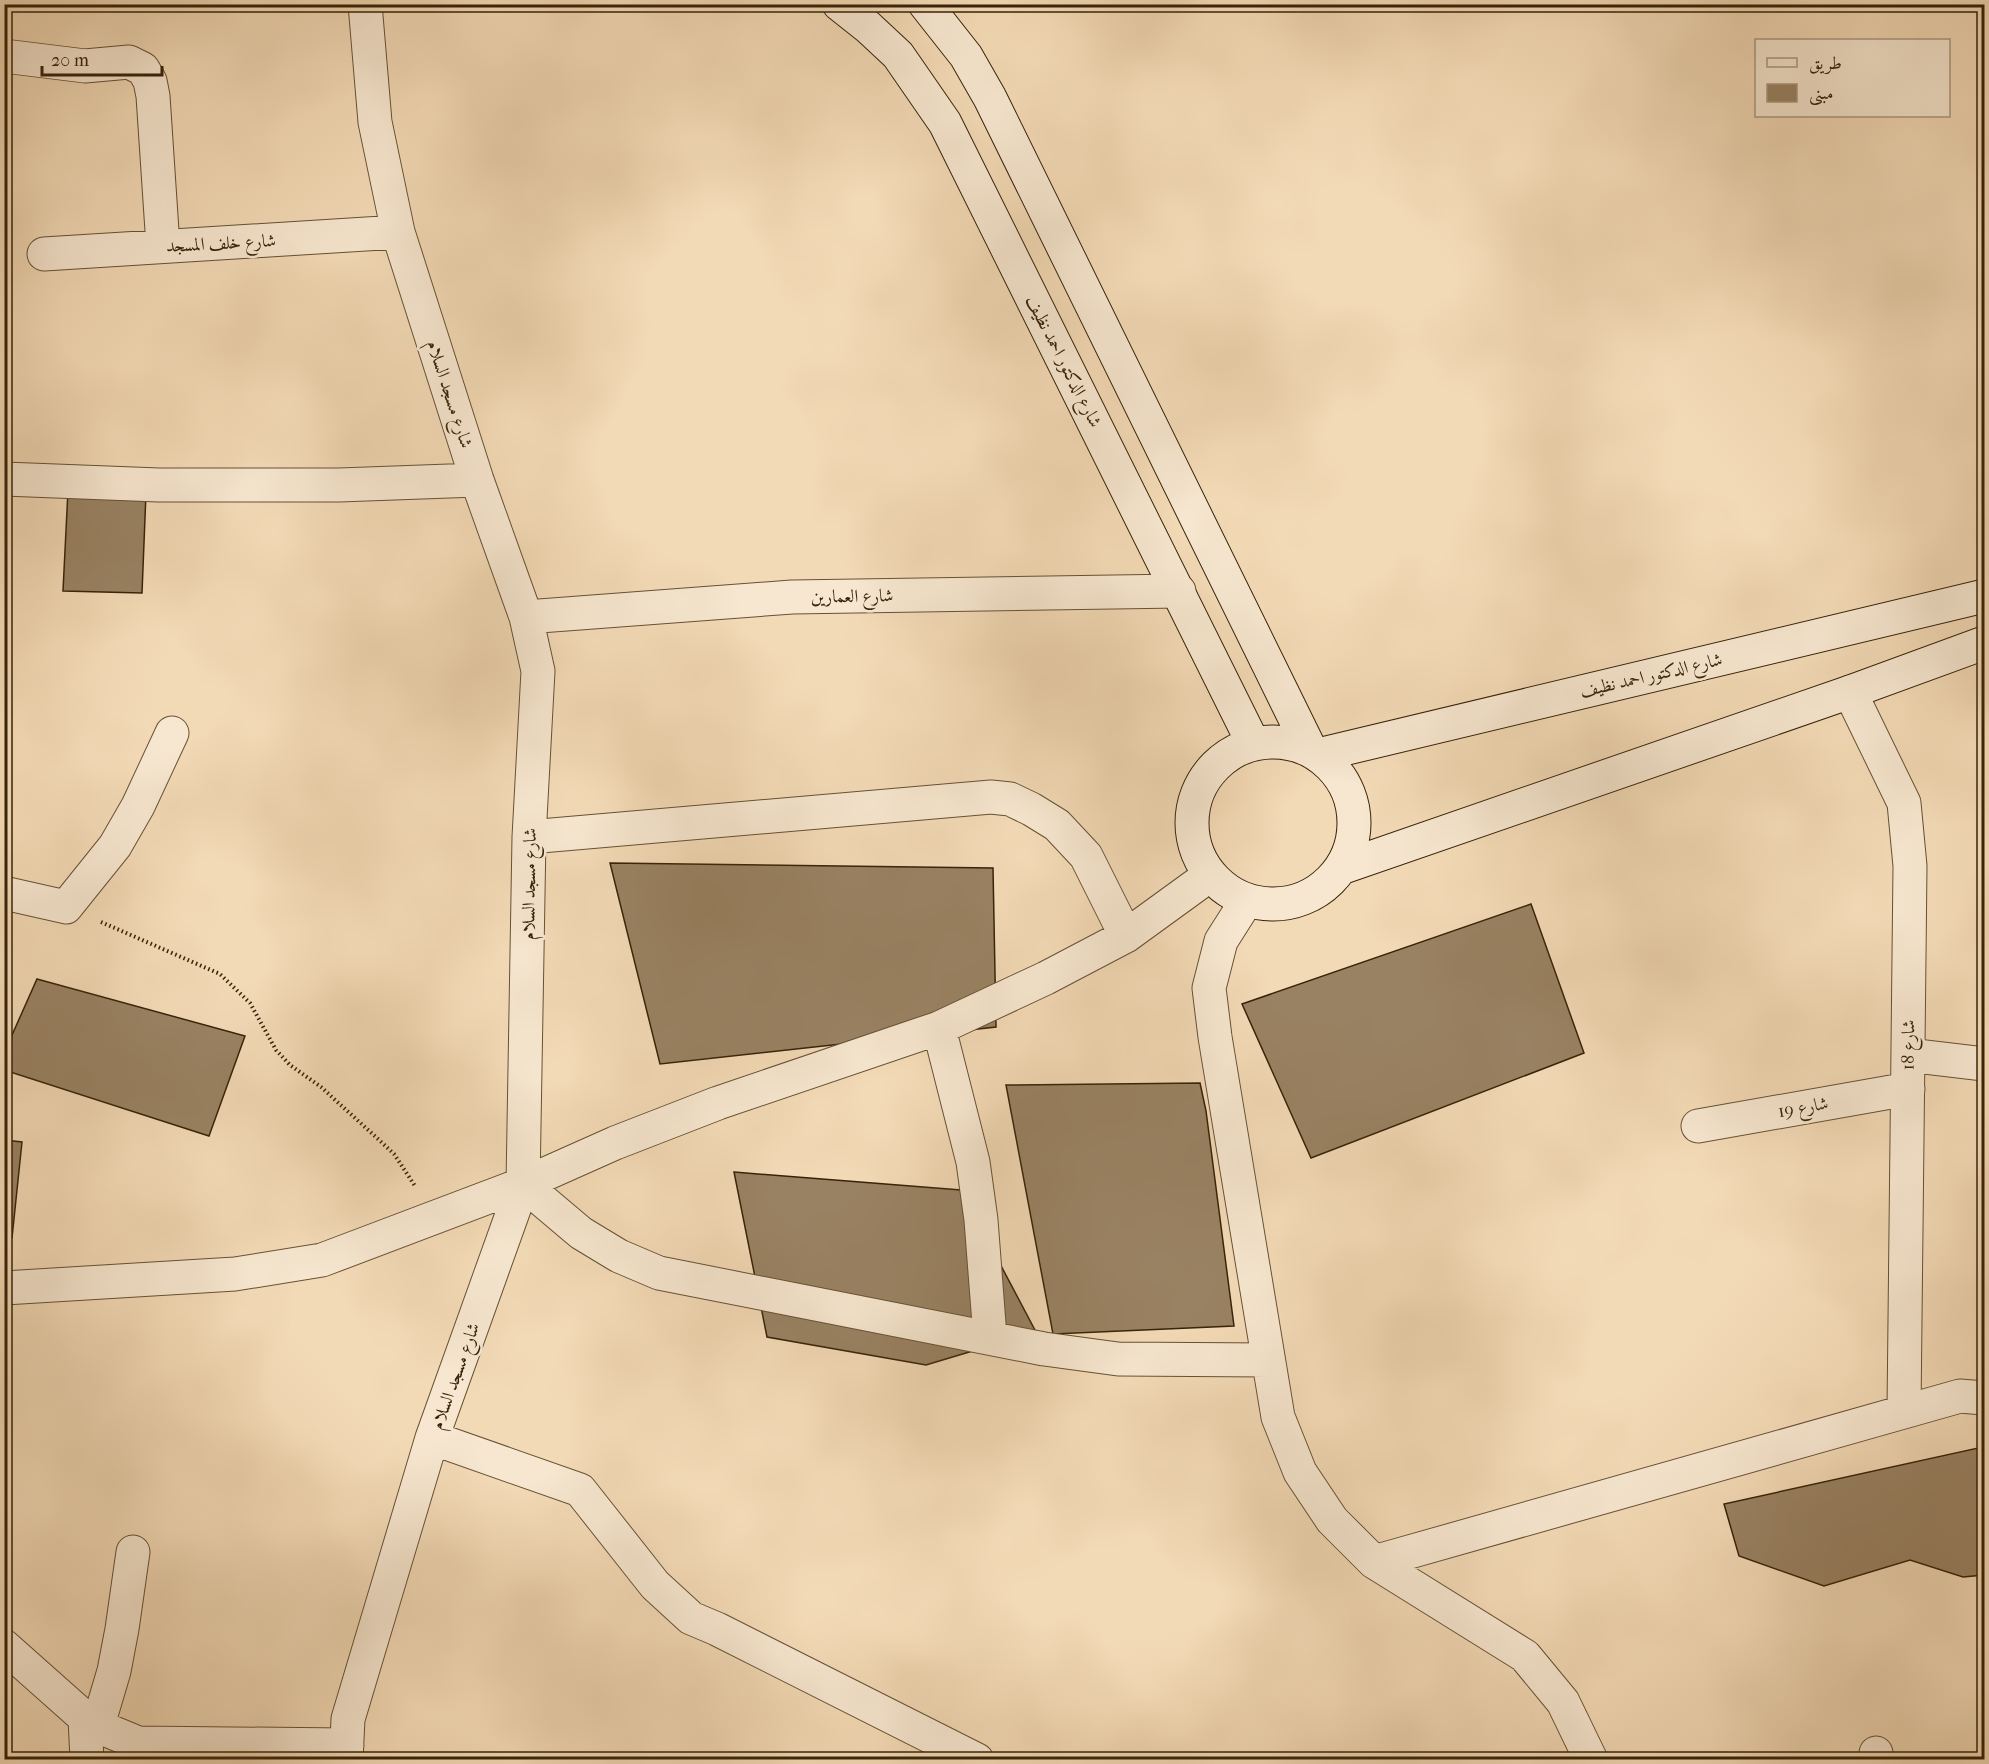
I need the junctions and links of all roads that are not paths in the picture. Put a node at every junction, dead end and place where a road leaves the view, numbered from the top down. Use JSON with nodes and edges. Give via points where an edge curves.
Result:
{"nodes":[{"id":1,"x":365,"y":4,"type":"edge"},
{"id":2,"x":839,"y":4,"type":"edge"},
{"id":3,"x":925,"y":4,"type":"edge"},
{"id":4,"x":4,"y":56,"type":"edge"},
{"id":5,"x":398,"y":232,"type":"junction"},
{"id":6,"x":163,"y":246,"type":"junction"},
{"id":7,"x":44,"y":254,"type":"dead end"},
{"id":8,"x":4,"y":479,"type":"edge"},
{"id":9,"x":477,"y":480,"type":"junction"},
{"id":10,"x":1179,"y":591,"type":"junction"},
{"id":11,"x":1984,"y":596,"type":"edge"},
{"id":12,"x":526,"y":617,"type":"junction"},
{"id":13,"x":1984,"y":643,"type":"edge"},
{"id":14,"x":1850,"y":692,"type":"junction"},
{"id":15,"x":172,"y":733,"type":"dead end"},
{"id":16,"x":1253,"y":743,"type":"junction"},
{"id":17,"x":1314,"y":753,"type":"junction"},
{"id":18,"x":529,"y":837,"type":"junction"},
{"id":19,"x":1341,"y":868,"type":"junction"},
{"id":20,"x":1210,"y":875,"type":"junction"},
{"id":21,"x":4,"y":893,"type":"edge"},
{"id":22,"x":1248,"y":900,"type":"junction"},
{"id":23,"x":1126,"y":936,"type":"junction"},
{"id":24,"x":939,"y":1028,"type":"junction"},
{"id":25,"x":1908,"y":1055,"type":"junction"},
{"id":26,"x":1984,"y":1064,"type":"edge"},
{"id":27,"x":1908,"y":1089,"type":"junction"},
{"id":28,"x":1698,"y":1126,"type":"dead end"},
{"id":29,"x":523,"y":1184,"type":"junction"},
{"id":30,"x":4,"y":1288,"type":"edge"},
{"id":31,"x":990,"y":1337,"type":"junction"},
{"id":32,"x":1268,"y":1360,"type":"junction"},
{"id":33,"x":1984,"y":1398,"type":"edge"},
{"id":34,"x":1904,"y":1411,"type":"junction"},
{"id":35,"x":432,"y":1438,"type":"junction"},
{"id":36,"x":133,"y":1552,"type":"dead end"},
{"id":37,"x":1374,"y":1562,"type":"junction"},
{"id":38,"x":4,"y":1646,"type":"edge"},
{"id":39,"x":91,"y":1722,"type":"junction"},
{"id":40,"x":346,"y":1752,"type":"edge"},
{"id":41,"x":87,"y":1760,"type":"edge"},
{"id":42,"x":977,"y":1760,"type":"edge"},
{"id":43,"x":1591,"y":1760,"type":"edge"}],
"edges":[{"from":1,"to":5,"type":"street","name":"شارع مسجد السلام","via":[[375,122]]},
{"from":2,"to":10,"type":"street","name":"شارع الدكتور احمد نظيف","via":[[898,55],[945,123]]},
{"from":3,"to":17,"type":"street","via":[[966,56],[990,98]]},
{"from":4,"to":6,"type":"street","via":[[85,66],[129,62],[143,69],[153,96]]},
{"from":5,"to":6,"type":"street","name":"شارع خلف المسجد"},
{"from":5,"to":9,"type":"street","name":"شارع مسجد السلام"},
{"from":6,"to":7,"type":"street","name":"شارع خلف المسجد"},
{"from":8,"to":9,"type":"street","via":[[159,485]]},
{"from":9,"to":12,"type":"street","name":"شارع مسجد السلام"},
{"from":10,"to":12,"type":"street","name":"شارع العمارين","via":[[792,597]]},
{"from":10,"to":16,"type":"street","name":"شارع الدكتور احمد نظيف"},
{"from":11,"to":17,"type":"street","name":"شارع الدكتور احمد نظيف"},
{"from":12,"to":18,"type":"street","name":"شارع مسجد السلام","via":[[538,671]]},
{"from":13,"to":14,"type":"street"},
{"from":14,"to":19,"type":"street"},
{"from":14,"to":25,"type":"street","name":"شارع 18","via":[[1904,803],[1910,866]]},
{"from":15,"to":21,"type":"street","via":[[116,846],[66,907]]},
{"from":16,"to":17,"type":"street","via":[[1283,741]]},
{"from":16,"to":20,"type":"street","via":[[1228,755],[1208,774],[1196,798],[1192,825],[1197,852]]},
{"from":17,"to":19,"type":"street","via":[[1340,777],[1353,806],[1353,838]]},
{"from":18,"to":23,"type":"street","via":[[991,797],[1010,799],[1057,825],[1086,856]]},
{"from":18,"to":29,"type":"street","name":"شارع مسجد السلام"},
{"from":19,"to":22,"type":"street","via":[[1323,887],[1299,900],[1274,904]]},
{"from":20,"to":22,"type":"street","via":[[1227,890]]},
{"from":20,"to":23,"type":"street"},
{"from":22,"to":32,"type":"street","via":[[1221,941],[1209,988]]},
{"from":23,"to":24,"type":"street"},
{"from":24,"to":29,"type":"street","via":[[718,1103]]},
{"from":24,"to":31,"type":"street","via":[[973,1162]]},
{"from":25,"to":26,"type":"street"},
{"from":25,"to":27,"type":"street","name":"شارع 18"},
{"from":27,"to":28,"type":"street","name":"شارع 19"},
{"from":27,"to":34,"type":"street","name":"شارع 18"},
{"from":29,"to":30,"type":"street","via":[[322,1260],[236,1274]]},
{"from":29,"to":31,"type":"street","via":[[581,1233],[619,1256],[659,1273]]},
{"from":29,"to":35,"type":"street","name":"شارع مسجد السلام"},
{"from":31,"to":32,"type":"street","via":[[1118,1359]]},
{"from":32,"to":37,"type":"street","via":[[1278,1417],[1300,1472],[1332,1520]]},
{"from":33,"to":34,"type":"street","via":[[1960,1395]]},
{"from":34,"to":37,"type":"street"},
{"from":35,"to":40,"type":"street","name":"شارع مسجد السلام","via":[[348,1719]]},
{"from":35,"to":42,"type":"street","via":[[580,1490],[655,1585],[691,1618]]},
{"from":36,"to":39,"type":"street","via":[[118,1650]]},
{"from":37,"to":43,"type":"street","via":[[1525,1656],[1563,1702]]},
{"from":38,"to":39,"type":"street"},
{"from":39,"to":40,"type":"street","via":[[138,1743]]},
{"from":39,"to":41,"type":"street"}]}
